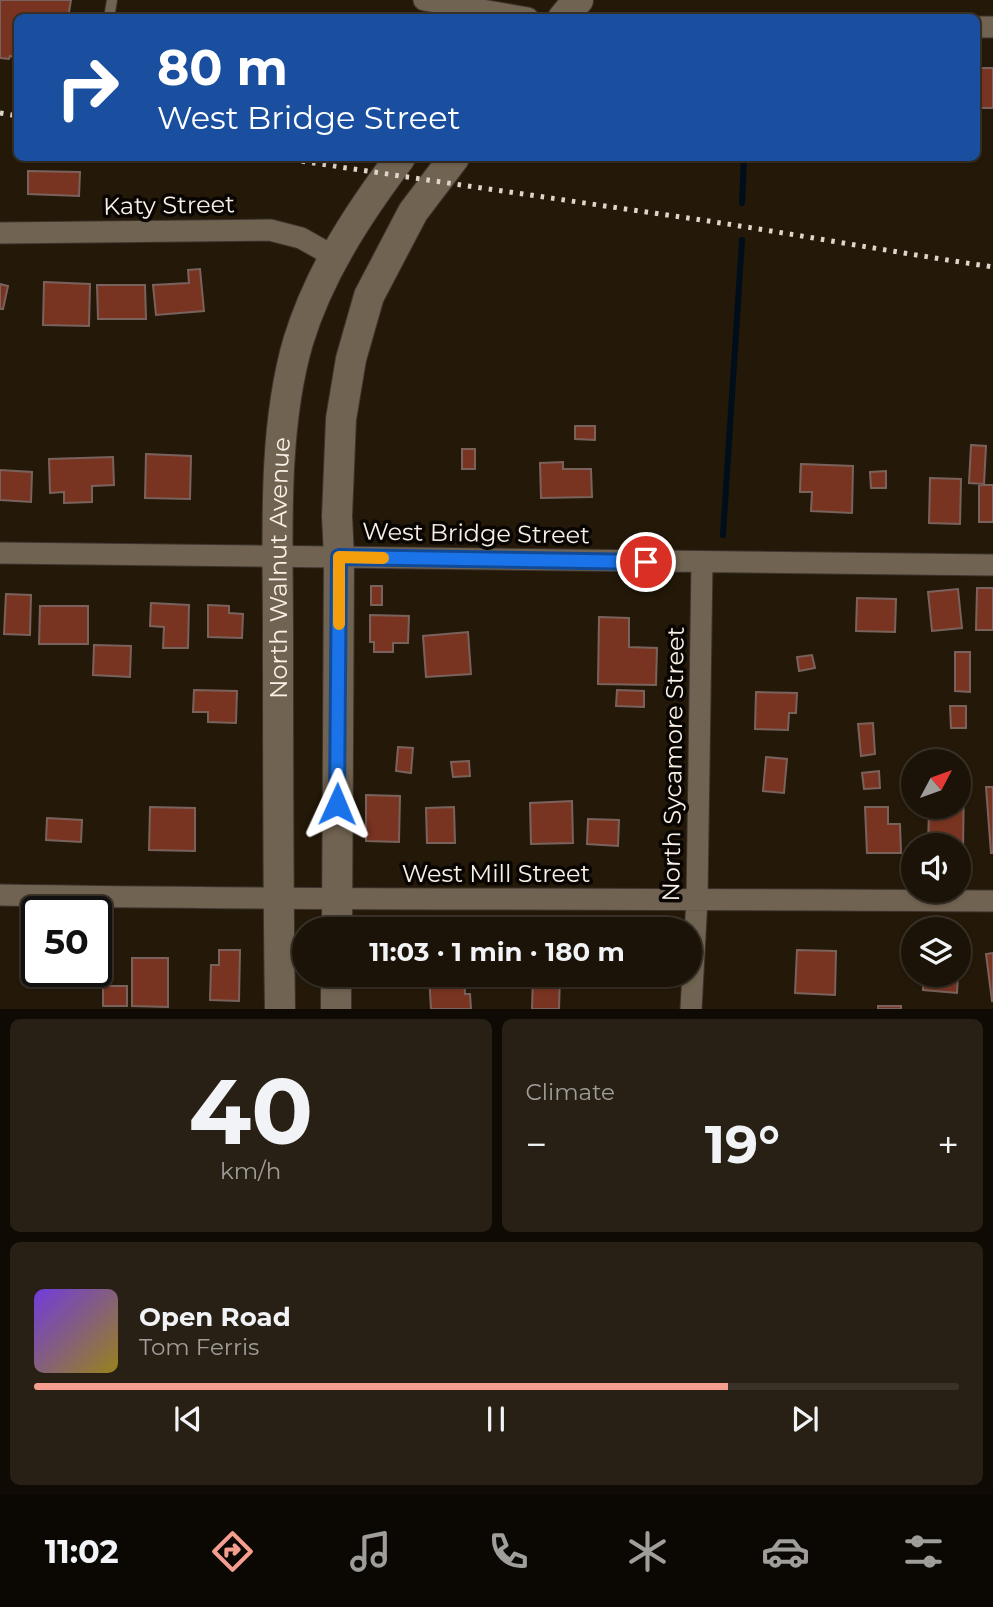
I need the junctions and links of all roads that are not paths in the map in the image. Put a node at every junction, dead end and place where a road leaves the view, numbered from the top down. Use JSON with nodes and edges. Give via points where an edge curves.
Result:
{"nodes":[{"id":1,"x":424,"y":0,"type":"edge"},
{"id":2,"x":505,"y":14,"type":"edge"},
{"id":3,"x":398,"y":161,"type":"edge"},
{"id":4,"x":452,"y":161,"type":"edge"},
{"id":5,"x":0,"y":233,"type":"edge"},
{"id":6,"x":333,"y":256,"type":"junction"},
{"id":7,"x":0,"y":554,"type":"edge"},
{"id":8,"x":278,"y":557,"type":"junction"},
{"id":9,"x":339,"y":557,"type":"junction"},
{"id":10,"x":702,"y":562,"type":"junction"},
{"id":11,"x":993,"y":565,"type":"edge"},
{"id":12,"x":0,"y":895,"type":"edge"},
{"id":13,"x":697,"y":899,"type":"junction"},
{"id":14,"x":278,"y":900,"type":"junction"},
{"id":15,"x":337,"y":900,"type":"junction"},
{"id":16,"x":993,"y":901,"type":"edge"},
{"id":17,"x":337,"y":917,"type":"edge"},
{"id":18,"x":336,"y":987,"type":"edge"},
{"id":19,"x":280,"y":1009,"type":"edge"},
{"id":20,"x":336,"y":1009,"type":"edge"},
{"id":21,"x":691,"y":1009,"type":"edge"}],
"edges":[{"from":1,"to":2,"type":"street"},
{"from":3,"to":6,"type":"main road","name":"North Walnut Avenue"},
{"from":4,"to":9,"type":"main road","via":[[413,212],[369,296],[351,359],[341,419]]},
{"from":5,"to":6,"type":"street","name":"Katy Street","via":[[270,230],[301,238]]},
{"from":6,"to":8,"type":"main road","name":"North Walnut Avenue","via":[[299,339],[286,392]]},
{"from":7,"to":8,"type":"street","name":"West Bridge Street"},
{"from":8,"to":9,"type":"street","name":"West Bridge Street"},
{"from":8,"to":14,"type":"main road","name":"North Walnut Avenue"},
{"from":9,"to":10,"type":"street","name":"West Bridge Street"},
{"from":9,"to":15,"type":"main road"},
{"from":10,"to":11,"type":"street","name":"West Bridge Street"},
{"from":10,"to":13,"type":"street","name":"North Sycamore Street"},
{"from":12,"to":14,"type":"street","name":"West Mill Street"},
{"from":13,"to":15,"type":"street","name":"West Mill Street"},
{"from":13,"to":16,"type":"street","name":"West Mill Street"},
{"from":13,"to":21,"type":"street","name":"North Sycamore Street"},
{"from":14,"to":15,"type":"street","name":"West Mill Street"},
{"from":14,"to":19,"type":"main road","name":"North Walnut Avenue"},
{"from":15,"to":17,"type":"main road"},
{"from":18,"to":20,"type":"main road"}]}
